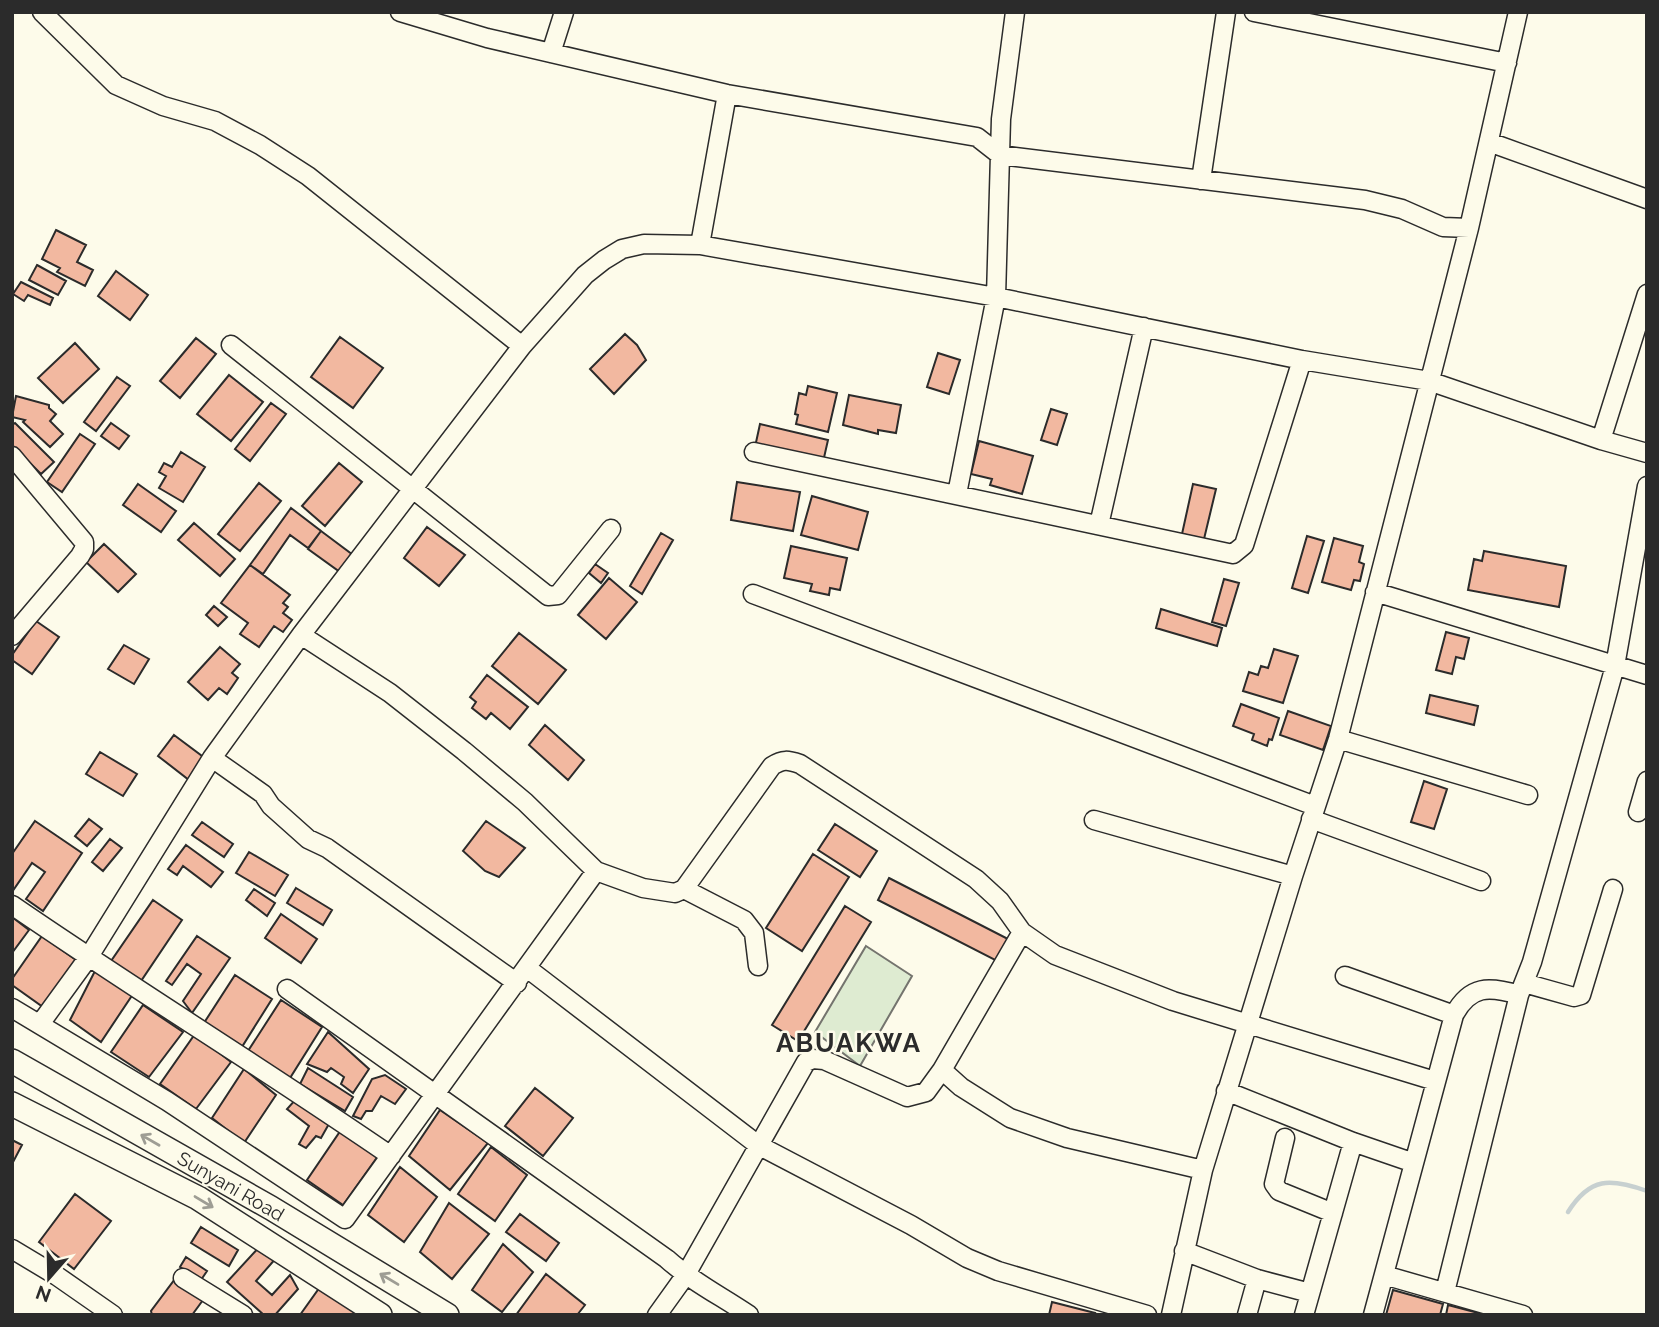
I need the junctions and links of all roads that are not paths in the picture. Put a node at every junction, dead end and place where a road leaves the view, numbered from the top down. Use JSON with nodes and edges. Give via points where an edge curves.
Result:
{"nodes":[{"id":1,"x":42,"y":12,"type":"edge"},
{"id":2,"x":400,"y":12,"type":"edge"},
{"id":3,"x":564,"y":12,"type":"edge"},
{"id":4,"x":1014,"y":12,"type":"edge"},
{"id":5,"x":1226,"y":12,"type":"edge"},
{"id":6,"x":1254,"y":12,"type":"edge"},
{"id":7,"x":1518,"y":12,"type":"edge"},
{"id":8,"x":551,"y":53,"type":"junction"},
{"id":9,"x":1507,"y":63,"type":"junction"},
{"id":10,"x":727,"y":94,"type":"junction"},
{"id":11,"x":1489,"y":142,"type":"junction"},
{"id":12,"x":1000,"y":155,"type":"junction"},
{"id":13,"x":1201,"y":180,"type":"junction"},
{"id":14,"x":1647,"y":199,"type":"edge"},
{"id":15,"x":1469,"y":228,"type":"junction"},
{"id":16,"x":700,"y":245,"type":"junction"},
{"id":17,"x":1647,"y":294,"type":"edge"},
{"id":18,"x":996,"y":296,"type":"junction"},
{"id":19,"x":1144,"y":327,"type":"junction"},
{"id":20,"x":231,"y":345,"type":"dead end"},
{"id":21,"x":522,"y":346,"type":"junction"},
{"id":22,"x":1302,"y":360,"type":"junction"},
{"id":23,"x":1429,"y":381,"type":"junction"},
{"id":24,"x":1601,"y":440,"type":"junction"},
{"id":25,"x":754,"y":452,"type":"dead end"},
{"id":26,"x":1647,"y":453,"type":"edge"},
{"id":27,"x":12,"y":456,"type":"edge"},
{"id":28,"x":1647,"y":486,"type":"edge"},
{"id":29,"x":414,"y":489,"type":"junction"},
{"id":30,"x":957,"y":495,"type":"junction"},
{"id":31,"x":1099,"y":525,"type":"junction"},
{"id":32,"x":611,"y":528,"type":"dead end"},
{"id":33,"x":1375,"y":592,"type":"junction"},
{"id":34,"x":753,"y":594,"type":"dead end"},
{"id":35,"x":301,"y":635,"type":"junction"},
{"id":36,"x":12,"y":636,"type":"edge"},
{"id":37,"x":1615,"y":666,"type":"junction"},
{"id":38,"x":1647,"y":675,"type":"edge"},
{"id":39,"x":1338,"y":739,"type":"junction"},
{"id":40,"x":212,"y":758,"type":"junction"},
{"id":41,"x":1647,"y":781,"type":"edge"},
{"id":42,"x":1528,"y":795,"type":"dead end"},
{"id":43,"x":1637,"y":812,"type":"dead end"},
{"id":44,"x":1313,"y":813,"type":"junction"},
{"id":45,"x":1094,"y":820,"type":"dead end"},
{"id":46,"x":596,"y":871,"type":"junction"},
{"id":47,"x":1293,"y":876,"type":"junction"},
{"id":48,"x":1481,"y":881,"type":"dead end"},
{"id":49,"x":684,"y":889,"type":"junction"},
{"id":50,"x":1613,"y":889,"type":"dead end"},
{"id":51,"x":12,"y":905,"type":"edge"},
{"id":52,"x":1022,"y":932,"type":"junction"},
{"id":53,"x":88,"y":958,"type":"junction"},
{"id":54,"x":758,"y":966,"type":"dead end"},
{"id":55,"x":522,"y":976,"type":"junction"},
{"id":56,"x":1345,"y":976,"type":"dead end"},
{"id":57,"x":287,"y":989,"type":"dead end"},
{"id":58,"x":1522,"y":989,"type":"junction"},
{"id":59,"x":12,"y":1008,"type":"edge"},
{"id":60,"x":1454,"y":1015,"type":"junction"},
{"id":61,"x":40,"y":1024,"type":"junction"},
{"id":62,"x":1248,"y":1024,"type":"junction"},
{"id":63,"x":12,"y":1061,"type":"edge"},
{"id":64,"x":942,"y":1070,"type":"junction"},
{"id":65,"x":1435,"y":1081,"type":"junction"},
{"id":66,"x":1227,"y":1091,"type":"junction"},
{"id":67,"x":435,"y":1095,"type":"junction"},
{"id":68,"x":12,"y":1104,"type":"edge"},
{"id":69,"x":1285,"y":1139,"type":"dead end"},
{"id":70,"x":1353,"y":1142,"type":"junction"},
{"id":71,"x":758,"y":1145,"type":"junction"},
{"id":72,"x":391,"y":1156,"type":"junction"},
{"id":73,"x":1413,"y":1163,"type":"junction"},
{"id":74,"x":1203,"y":1170,"type":"junction"},
{"id":75,"x":1333,"y":1213,"type":"junction"},
{"id":76,"x":12,"y":1249,"type":"edge"},
{"id":77,"x":1184,"y":1251,"type":"junction"},
{"id":78,"x":1384,"y":1275,"type":"junction"},
{"id":79,"x":685,"y":1276,"type":"junction"},
{"id":80,"x":183,"y":1278,"type":"dead end"},
{"id":81,"x":1258,"y":1279,"type":"junction"},
{"id":82,"x":1445,"y":1292,"type":"junction"},
{"id":83,"x":1310,"y":1293,"type":"junction"},
{"id":84,"x":113,"y":1315,"type":"edge"},
{"id":85,"x":243,"y":1315,"type":"edge"},
{"id":86,"x":380,"y":1315,"type":"edge"},
{"id":87,"x":447,"y":1315,"type":"edge"},
{"id":88,"x":657,"y":1315,"type":"edge"},
{"id":89,"x":749,"y":1315,"type":"edge"},
{"id":90,"x":1147,"y":1315,"type":"edge"},
{"id":91,"x":1171,"y":1315,"type":"edge"},
{"id":92,"x":1247,"y":1315,"type":"edge"},
{"id":93,"x":1304,"y":1315,"type":"edge"},
{"id":94,"x":1373,"y":1315,"type":"edge"},
{"id":95,"x":1523,"y":1315,"type":"edge"}],
"edges":[{"from":1,"to":21,"type":"street","via":[[116,85],[163,106],[215,121],[260,145],[308,176]]},
{"from":2,"to":8,"type":"street"},
{"from":3,"to":8,"type":"street"},
{"from":4,"to":12,"type":"street"},
{"from":5,"to":13,"type":"street"},
{"from":6,"to":9,"type":"street"},
{"from":7,"to":9,"type":"street"},
{"from":8,"to":10,"type":"street"},
{"from":9,"to":11,"type":"street"},
{"from":10,"to":12,"type":"street","via":[[977,137]]},
{"from":10,"to":16,"type":"street"},
{"from":11,"to":14,"type":"street"},
{"from":11,"to":15,"type":"street"},
{"from":12,"to":13,"type":"street"},
{"from":12,"to":18,"type":"street"},
{"from":13,"to":15,"type":"street","via":[[1365,200],[1402,209],[1443,227]]},
{"from":15,"to":23,"type":"street"},
{"from":16,"to":18,"type":"street"},
{"from":16,"to":21,"type":"street","via":[[643,244],[622,249],[585,275]]},
{"from":17,"to":24,"type":"street"},
{"from":18,"to":19,"type":"street"},
{"from":18,"to":30,"type":"street"},
{"from":19,"to":22,"type":"street"},
{"from":19,"to":31,"type":"street"},
{"from":20,"to":29,"type":"street"},
{"from":21,"to":29,"type":"street"},
{"from":22,"to":23,"type":"street"},
{"from":22,"to":31,"type":"street","via":[[1238,552]]},
{"from":23,"to":24,"type":"street"},
{"from":23,"to":33,"type":"street"},
{"from":24,"to":26,"type":"street"},
{"from":25,"to":30,"type":"street"},
{"from":27,"to":36,"type":"street","via":[[85,542],[80,556]]},
{"from":28,"to":37,"type":"street"},
{"from":29,"to":32,"type":"street","via":[[548,596],[558,595]]},
{"from":29,"to":35,"type":"street"},
{"from":30,"to":31,"type":"street"},
{"from":33,"to":37,"type":"street"},
{"from":33,"to":39,"type":"street"},
{"from":34,"to":44,"type":"street"},
{"from":35,"to":40,"type":"street"},
{"from":35,"to":46,"type":"street","via":[[390,693],[464,751]]},
{"from":37,"to":38,"type":"street"},
{"from":37,"to":58,"type":"street"},
{"from":39,"to":42,"type":"street"},
{"from":39,"to":44,"type":"street"},
{"from":40,"to":53,"type":"street"},
{"from":40,"to":55,"type":"street","via":[[263,794],[309,839]]},
{"from":41,"to":43,"type":"street"},
{"from":44,"to":47,"type":"street"},
{"from":44,"to":48,"type":"street"},
{"from":45,"to":47,"type":"street"},
{"from":46,"to":49,"type":"street","via":[[643,888],[675,893]]},
{"from":46,"to":55,"type":"street"},
{"from":47,"to":62,"type":"street"},
{"from":49,"to":52,"type":"street","via":[[772,766],[789,761],[976,879],[1000,901]]},
{"from":49,"to":54,"type":"street","via":[[744,920],[754,933]]},
{"from":50,"to":58,"type":"street","via":[[1581,995]]},
{"from":51,"to":53,"type":"street"},
{"from":52,"to":62,"type":"street","via":[[1055,955],[1173,1001]]},
{"from":52,"to":64,"type":"street"},
{"from":53,"to":61,"type":"street"},
{"from":53,"to":72,"type":"street"},
{"from":55,"to":67,"type":"street"},
{"from":55,"to":71,"type":"street"},
{"from":56,"to":60,"type":"street"},
{"from":57,"to":67,"type":"street"},
{"from":58,"to":60,"type":"street","via":[[1468,994]]},
{"from":58,"to":82,"type":"street"},
{"from":59,"to":61,"type":"street"},
{"from":60,"to":65,"type":"street"},
{"from":61,"to":72,"type":"street","via":[[167,1101],[345,1219]]},
{"from":62,"to":65,"type":"street"},
{"from":62,"to":66,"type":"street"},
{"from":87,"to":63,"type":"main road","name":"Sunyani Road","one_way":true,"via":[[271,1208]]},
{"from":64,"to":71,"type":"street","via":[[926,1092],[907,1097],[813,1059],[806,1062]]},
{"from":64,"to":74,"type":"street","via":[[1010,1118],[1067,1138]]},
{"from":65,"to":73,"type":"street"},
{"from":66,"to":70,"type":"street"},
{"from":66,"to":74,"type":"street"},
{"from":67,"to":72,"type":"street"},
{"from":67,"to":79,"type":"street"},
{"from":68,"to":86,"type":"main road","name":"Sunyani Road","one_way":true,"via":[[198,1198]]},
{"from":69,"to":75,"type":"street","via":[[1274,1184],[1279,1191]]},
{"from":70,"to":73,"type":"street"},
{"from":70,"to":75,"type":"street"},
{"from":71,"to":79,"type":"street"},
{"from":71,"to":90,"type":"street","via":[[967,1258]]},
{"from":73,"to":78,"type":"street"},
{"from":74,"to":77,"type":"street"},
{"from":75,"to":83,"type":"street"},
{"from":76,"to":84,"type":"street"},
{"from":77,"to":81,"type":"street"},
{"from":77,"to":91,"type":"street"},
{"from":78,"to":82,"type":"street"},
{"from":78,"to":94,"type":"street"},
{"from":79,"to":88,"type":"street"},
{"from":79,"to":89,"type":"street"},
{"from":80,"to":85,"type":"street"},
{"from":81,"to":83,"type":"street"},
{"from":81,"to":92,"type":"street"},
{"from":82,"to":95,"type":"street"},
{"from":83,"to":93,"type":"street"}]}
